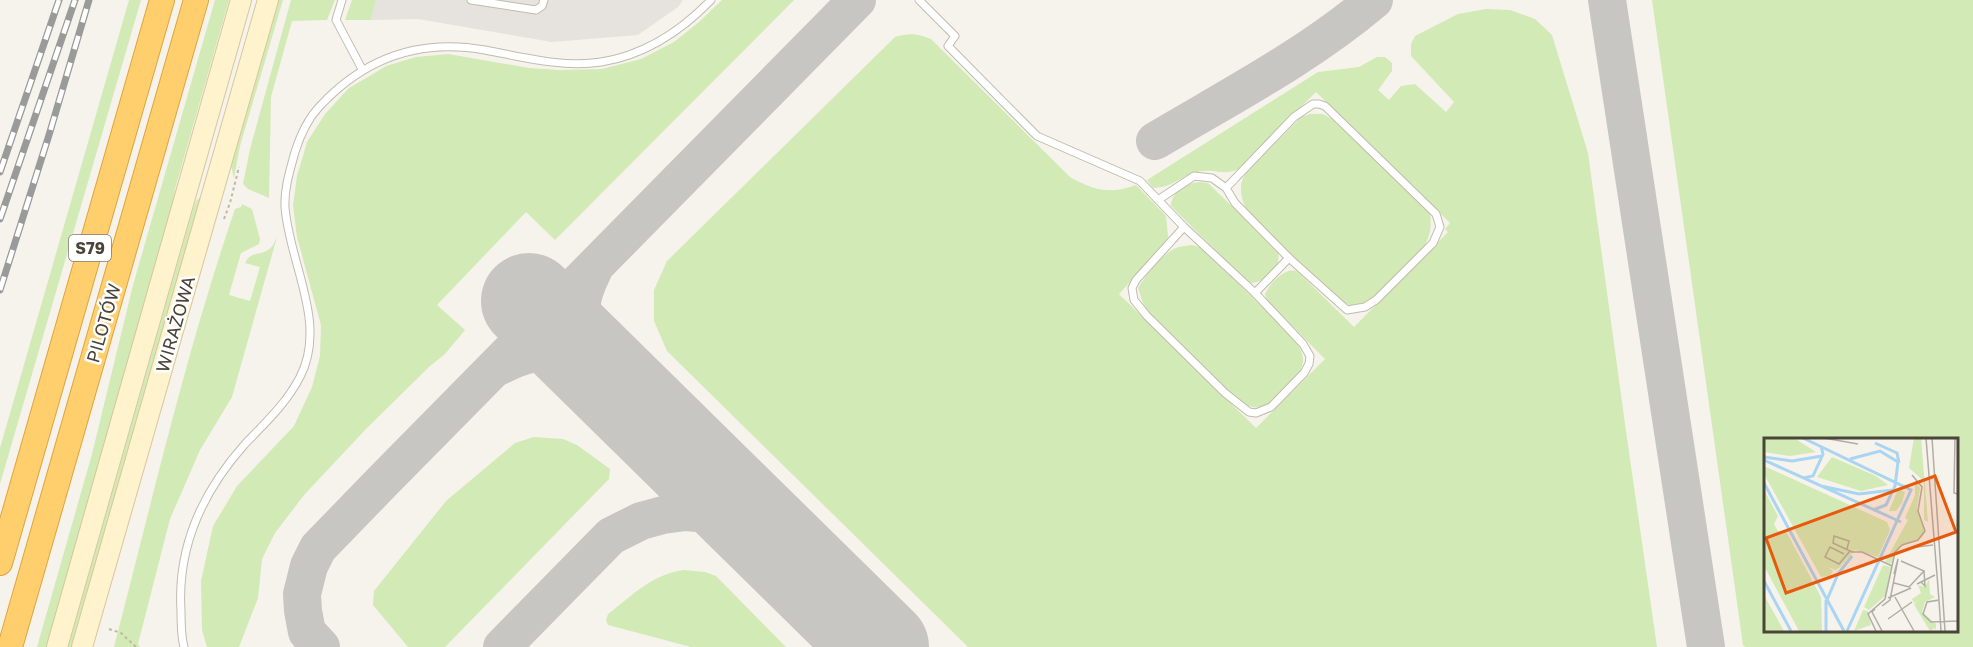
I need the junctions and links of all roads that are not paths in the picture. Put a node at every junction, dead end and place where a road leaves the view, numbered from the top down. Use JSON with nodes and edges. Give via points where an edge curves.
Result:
{"nodes":[{"id":1,"x":162,"y":0,"type":"edge"},
{"id":2,"x":196,"y":0,"type":"edge"},
{"id":3,"x":241,"y":0,"type":"edge"},
{"id":4,"x":268,"y":0,"type":"edge"},
{"id":5,"x":342,"y":0,"type":"edge"},
{"id":6,"x":471,"y":0,"type":"edge"},
{"id":7,"x":544,"y":0,"type":"edge"},
{"id":8,"x":711,"y":0,"type":"edge"},
{"id":9,"x":919,"y":0,"type":"edge"},
{"id":10,"x":362,"y":69,"type":"junction"},
{"id":11,"x":1226,"y":188,"type":"junction"},
{"id":12,"x":1158,"y":200,"type":"junction"},
{"id":13,"x":1184,"y":227,"type":"junction"},
{"id":14,"x":1288,"y":258,"type":"junction"},
{"id":15,"x":1255,"y":293,"type":"junction"},
{"id":16,"x":0,"y":563,"type":"edge"},
{"id":17,"x":10,"y":647,"type":"edge"},
{"id":18,"x":57,"y":647,"type":"edge"},
{"id":19,"x":82,"y":647,"type":"edge"},
{"id":20,"x":184,"y":647,"type":"edge"}],
"edges":[{"from":1,"to":16,"type":"highway","name":"PILOTÓW","number":"S79"},
{"from":2,"to":17,"type":"highway","name":"PILOTÓW","number":"S79"},
{"from":3,"to":18,"type":"main road","name":"WIRAŻOWA"},
{"from":4,"to":19,"type":"main road","name":"WIRAŻOWA"},
{"from":5,"to":10,"type":"lane","via":[[336,20]]},
{"from":6,"to":7,"type":"lane","via":[[537,10]]},
{"from":8,"to":10,"type":"lane","via":[[670,36],[640,51],[600,62],[530,60],[450,46],[414,48]]},
{"from":9,"to":12,"type":"lane","via":[[955,36],[948,46],[1037,136],[1140,181]]},
{"from":10,"to":20,"type":"lane","via":[[317,109],[299,139],[288,174],[286,216],[310,324],[309,348],[302,374],[289,397],[228,465],[192,525],[180,582]]},
{"from":11,"to":12,"type":"lane","via":[[1212,178],[1194,176]]},
{"from":11,"to":14,"type":"lane","via":[[1235,203]]},
{"from":11,"to":14,"type":"lane","via":[[1294,117],[1319,104],[1368,147],[1439,221],[1433,243],[1365,308],[1347,310]]},
{"from":12,"to":13,"type":"lane"},
{"from":13,"to":15,"type":"lane"},
{"from":13,"to":15,"type":"lane","via":[[1136,280],[1132,288],[1134,300],[1225,393],[1244,409],[1256,413],[1271,407],[1304,373],[1310,356]]},
{"from":14,"to":15,"type":"lane"}]}
